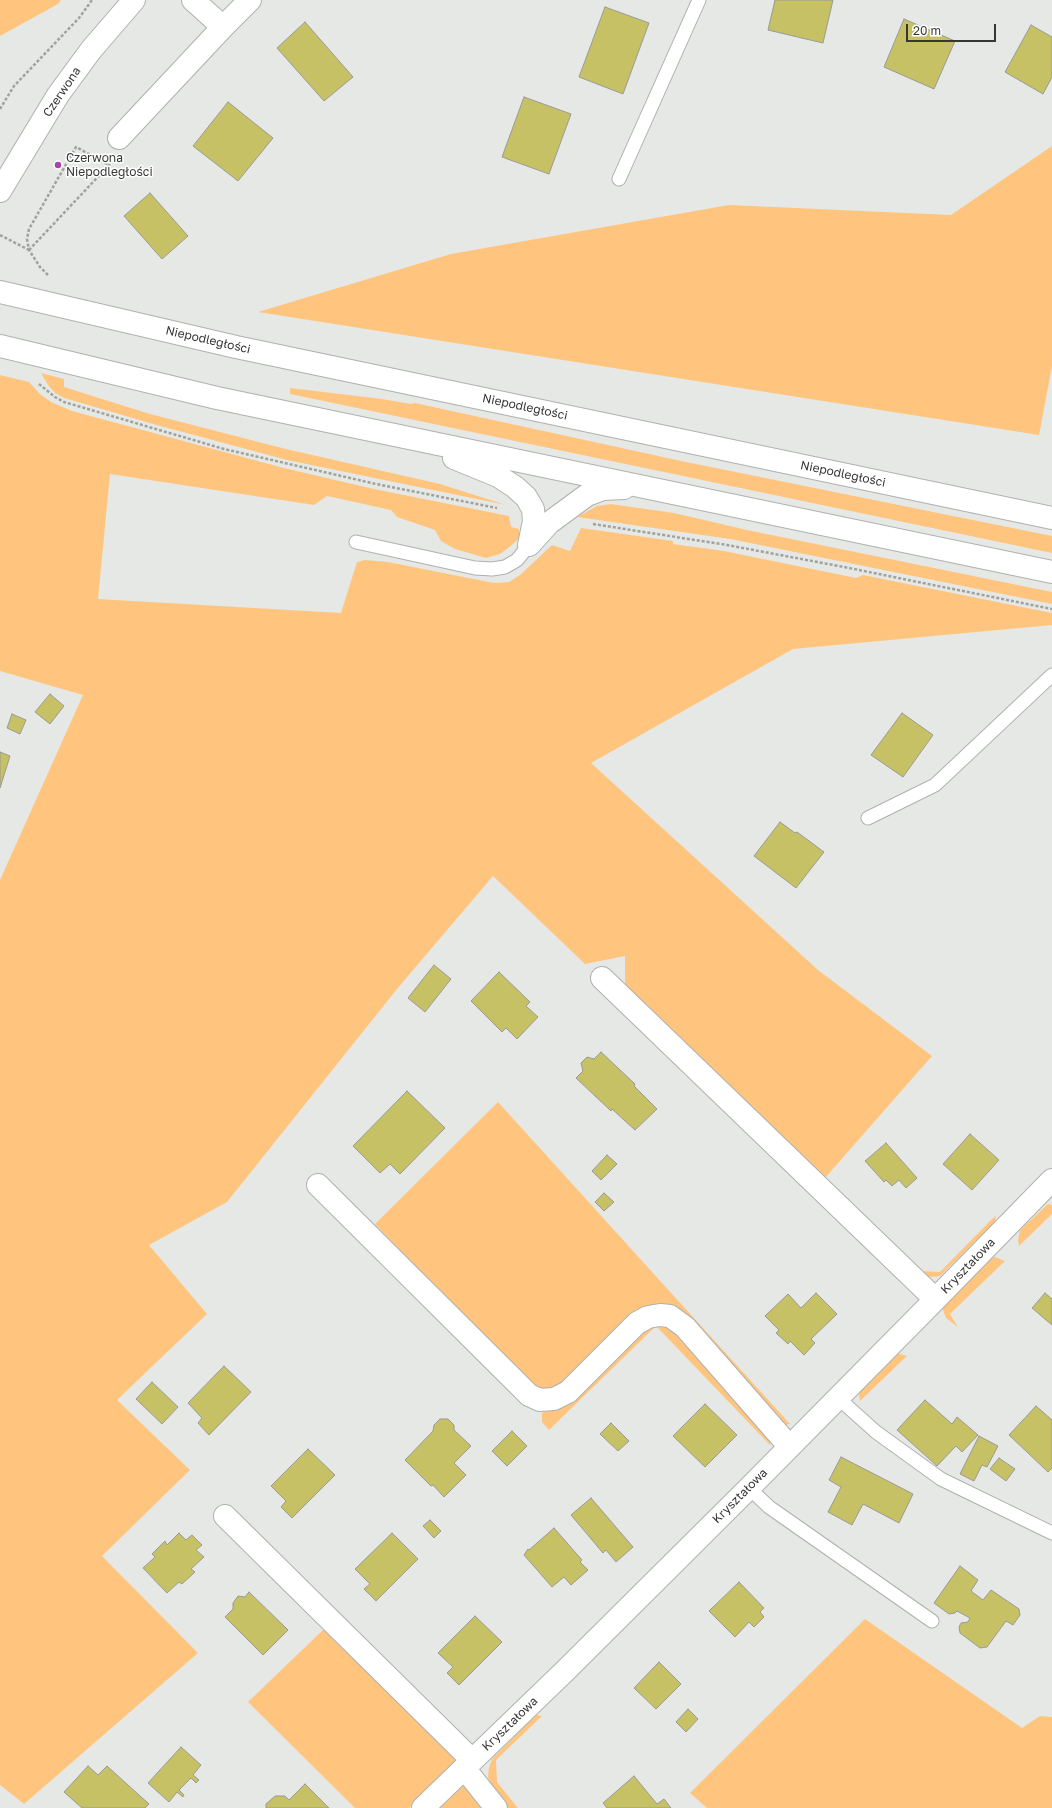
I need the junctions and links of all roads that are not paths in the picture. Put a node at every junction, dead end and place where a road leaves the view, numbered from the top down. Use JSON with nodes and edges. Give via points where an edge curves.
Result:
{"nodes":[{"id":1,"x":134,"y":0,"type":"edge"},
{"id":2,"x":193,"y":0,"type":"edge"},
{"id":3,"x":250,"y":0,"type":"edge"},
{"id":4,"x":698,"y":0,"type":"edge"},
{"id":5,"x":223,"y":27,"type":"junction"},
{"id":6,"x":119,"y":138,"type":"dead end"},
{"id":7,"x":619,"y":179,"type":"dead end"},
{"id":8,"x":0,"y":191,"type":"edge"},
{"id":9,"x":0,"y":292,"type":"edge"},
{"id":10,"x":0,"y":346,"type":"edge"},
{"id":11,"x":385,"y":433,"type":"junction"},
{"id":12,"x":652,"y":489,"type":"junction"},
{"id":13,"x":1052,"y":518,"type":"edge"},
{"id":14,"x":356,"y":542,"type":"dead end"},
{"id":15,"x":529,"y":545,"type":"junction"},
{"id":16,"x":1052,"y":572,"type":"edge"},
{"id":17,"x":1052,"y":675,"type":"edge"},
{"id":18,"x":868,"y":818,"type":"dead end"},
{"id":19,"x":602,"y":978,"type":"dead end"},
{"id":20,"x":1052,"y":1180,"type":"edge"},
{"id":21,"x":318,"y":1184,"type":"dead end"},
{"id":22,"x":935,"y":1299,"type":"junction"},
{"id":23,"x":837,"y":1397,"type":"junction"},
{"id":24,"x":789,"y":1446,"type":"junction"},
{"id":25,"x":749,"y":1488,"type":"junction"},
{"id":26,"x":225,"y":1516,"type":"dead end"},
{"id":27,"x":1052,"y":1533,"type":"edge"},
{"id":28,"x":932,"y":1622,"type":"dead end"},
{"id":29,"x":468,"y":1764,"type":"junction"},
{"id":30,"x":423,"y":1808,"type":"edge"},
{"id":31,"x":496,"y":1808,"type":"edge"}],
"edges":[{"from":1,"to":8,"type":"street","name":"Czerwona","via":[[91,50],[58,95]]},
{"from":2,"to":5,"type":"street"},
{"from":3,"to":5,"type":"street"},
{"from":4,"to":7,"type":"lane"},
{"from":5,"to":6,"type":"street"},
{"from":9,"to":13,"type":"street","name":"Niepodległości","via":[[236,347]]},
{"from":10,"to":11,"type":"street","via":[[218,398]]},
{"from":11,"to":12,"type":"street"},
{"from":11,"to":15,"type":"street","via":[[480,468],[515,487],[526,497],[533,509],[534,521]]},
{"from":12,"to":15,"type":"street","via":[[603,489],[587,495],[549,523]]},
{"from":12,"to":16,"type":"street"},
{"from":14,"to":15,"type":"lane","via":[[475,568],[492,569],[505,567],[517,560]]},
{"from":17,"to":18,"type":"lane","via":[[934,785]]},
{"from":19,"to":22,"type":"street"},
{"from":20,"to":22,"type":"street","name":"Kryształowa"},
{"from":21,"to":24,"type":"street","via":[[529,1395],[540,1400],[554,1399],[568,1392],[637,1323],[648,1317],[670,1316],[685,1327]]},
{"from":22,"to":23,"type":"street","name":"Kryształowa"},
{"from":23,"to":24,"type":"street","name":"Kryształowa"},
{"from":23,"to":27,"type":"lane","via":[[876,1432],[941,1479]]},
{"from":24,"to":25,"type":"street","name":"Kryształowa"},
{"from":25,"to":28,"type":"lane","via":[[769,1507]]},
{"from":25,"to":29,"type":"street","name":"Kryształowa"},
{"from":26,"to":29,"type":"street"},
{"from":29,"to":30,"type":"street","name":"Kryształowa"},
{"from":29,"to":31,"type":"street"}]}
